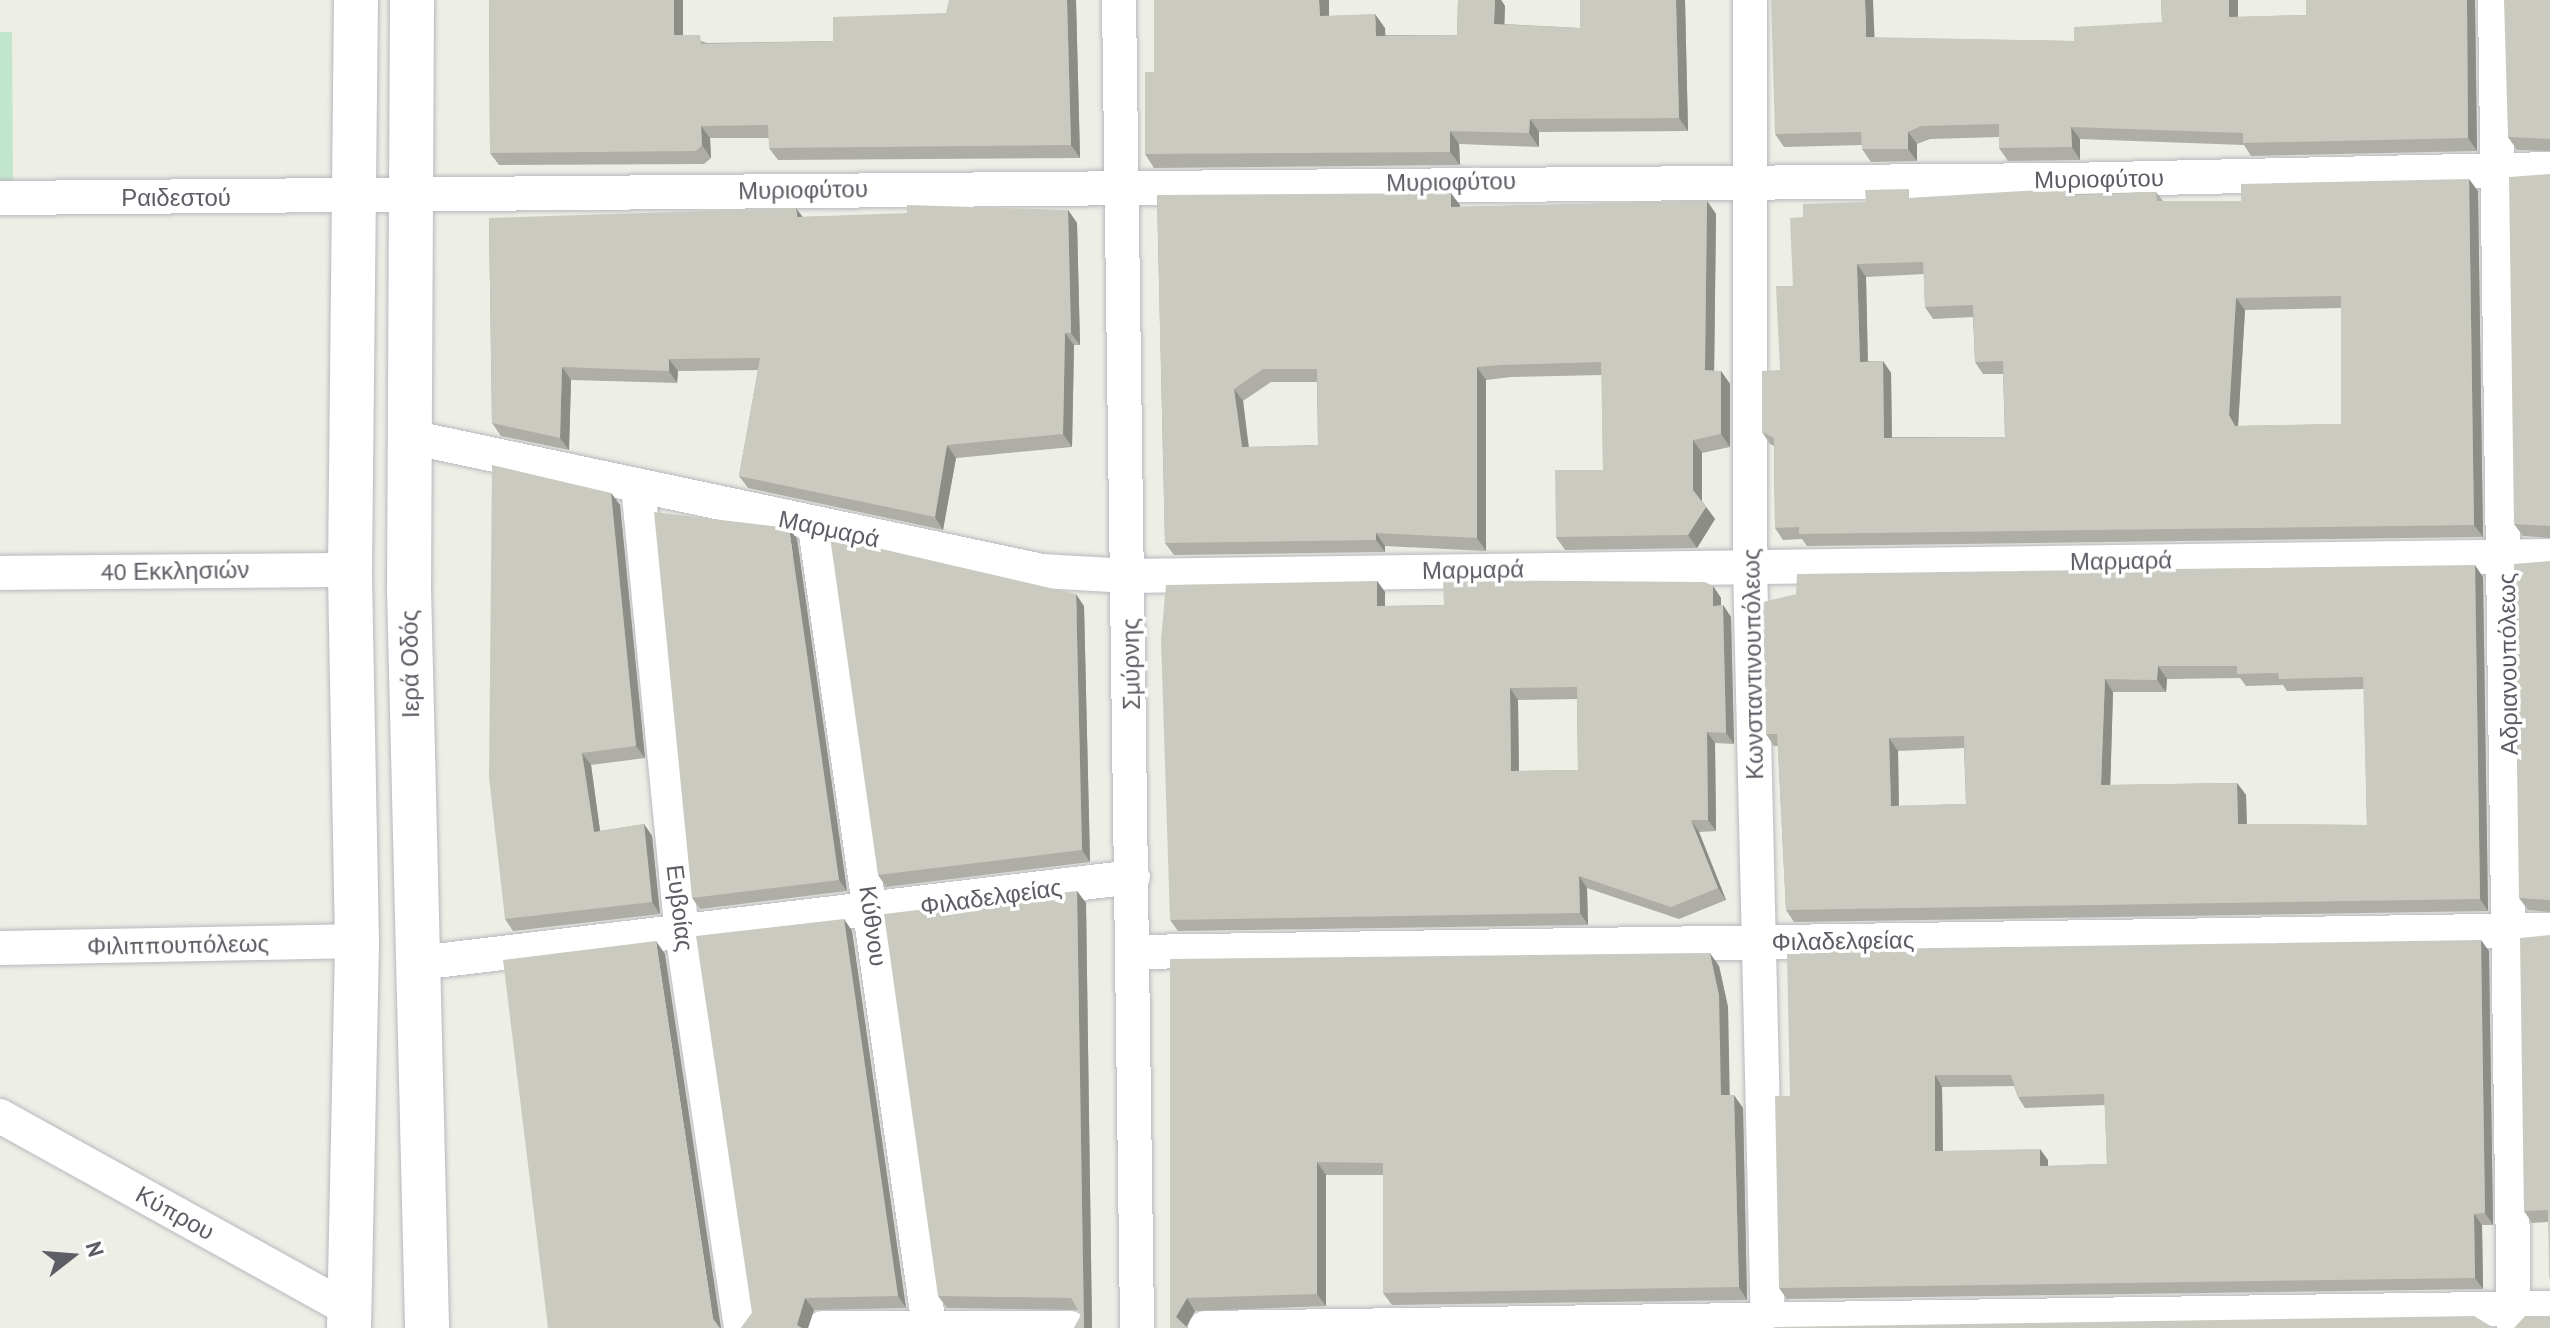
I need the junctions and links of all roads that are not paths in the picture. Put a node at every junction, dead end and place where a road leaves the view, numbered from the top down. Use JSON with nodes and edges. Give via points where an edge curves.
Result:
{"nodes":[{"id":1,"x":356,"y":0,"type":"edge"},
{"id":2,"x":412,"y":0,"type":"edge"},
{"id":3,"x":1119,"y":0,"type":"edge"},
{"id":4,"x":1750,"y":0,"type":"edge"},
{"id":5,"x":2495,"y":0,"type":"edge"},
{"id":6,"x":2499,"y":168,"type":"junction"},
{"id":7,"x":2550,"y":169,"type":"edge"},
{"id":8,"x":1752,"y":179,"type":"junction"},
{"id":9,"x":1120,"y":185,"type":"junction"},
{"id":10,"x":352,"y":197,"type":"junction"},
{"id":11,"x":411,"y":197,"type":"junction"},
{"id":12,"x":0,"y":198,"type":"edge"},
{"id":13,"x":410,"y":437,"type":"junction"},
{"id":14,"x":638,"y":486,"type":"junction"},
{"id":15,"x":815,"y":527,"type":"junction"},
{"id":16,"x":2507,"y":556,"type":"junction"},
{"id":17,"x":2550,"y":556,"type":"edge"},
{"id":18,"x":1750,"y":566,"type":"junction"},
{"id":19,"x":350,"y":570,"type":"junction"},
{"id":20,"x":0,"y":573,"type":"edge"},
{"id":21,"x":1129,"y":576,"type":"junction"},
{"id":22,"x":1133,"y":877,"type":"junction"},
{"id":23,"x":872,"y":914,"type":"junction"},
{"id":24,"x":2511,"y":930,"type":"junction"},
{"id":25,"x":2550,"y":930,"type":"edge"},
{"id":26,"x":682,"y":933,"type":"junction"},
{"id":27,"x":357,"y":941,"type":"junction"},
{"id":28,"x":1758,"y":942,"type":"junction"},
{"id":29,"x":0,"y":948,"type":"edge"},
{"id":30,"x":1135,"y":952,"type":"junction"},
{"id":31,"x":419,"y":963,"type":"junction"},
{"id":32,"x":0,"y":1116,"type":"edge"},
{"id":33,"x":2550,"y":1308,"type":"edge"},
{"id":34,"x":2514,"y":1318,"type":"edge"},
{"id":35,"x":350,"y":1319,"type":"edge"},
{"id":36,"x":1768,"y":1324,"type":"edge"},
{"id":37,"x":929,"y":1326,"type":"junction"},
{"id":38,"x":427,"y":1328,"type":"edge"},
{"id":39,"x":741,"y":1328,"type":"edge"},
{"id":40,"x":823,"y":1328,"type":"edge"},
{"id":41,"x":1070,"y":1328,"type":"edge"},
{"id":42,"x":1137,"y":1328,"type":"edge"},
{"id":43,"x":1205,"y":1328,"type":"edge"}],
"edges":[{"from":1,"to":10,"type":"main road"},
{"from":2,"to":11,"type":"main road","name":"Ιερά Οδός"},
{"from":3,"to":9,"type":"street","name":"Σμύρνης"},
{"from":4,"to":8,"type":"street","name":"Κωνσταντινουπόλεως"},
{"from":5,"to":6,"type":"street","name":"Αδριανουπόλεως"},
{"from":6,"to":7,"type":"street","name":"Μυριοφύτου"},
{"from":6,"to":8,"type":"street","name":"Μυριοφύτου"},
{"from":6,"to":16,"type":"street","name":"Αδριανουπόλεως"},
{"from":8,"to":9,"type":"street","name":"Μυριοφύτου"},
{"from":8,"to":18,"type":"street","name":"Κωνσταντινουπόλεως"},
{"from":9,"to":11,"type":"street","name":"Μυριοφύτου"},
{"from":9,"to":21,"type":"street","name":"Σμύρνης"},
{"from":10,"to":11,"type":"street","name":"Μυριοφύτου"},
{"from":10,"to":12,"type":"street","name":"Ραιδεστού"},
{"from":10,"to":19,"type":"main road"},
{"from":11,"to":13,"type":"main road","name":"Ιερά Οδός"},
{"from":13,"to":14,"type":"street","name":"Μαρμαρά"},
{"from":13,"to":31,"type":"main road","name":"Ιερά Οδός"},
{"from":14,"to":15,"type":"street","name":"Μαρμαρά"},
{"from":14,"to":26,"type":"street","name":"Ευβοίας"},
{"from":15,"to":21,"type":"street","name":"Μαρμαρά","via":[[1042,571]]},
{"from":15,"to":23,"type":"street","name":"Κύθνου"},
{"from":16,"to":17,"type":"street","name":"Μαρμαρά"},
{"from":16,"to":18,"type":"street","name":"Μαρμαρά"},
{"from":16,"to":24,"type":"street","name":"Αδριανουπόλεως"},
{"from":18,"to":21,"type":"street","name":"Μαρμαρά"},
{"from":18,"to":28,"type":"street","name":"Κωνσταντινουπόλεως"},
{"from":19,"to":20,"type":"street","name":"40 Εκκλησιών"},
{"from":19,"to":27,"type":"main road"},
{"from":21,"to":22,"type":"street","name":"Σμύρνης"},
{"from":22,"to":23,"type":"street","name":"Φιλαδελφείας"},
{"from":22,"to":30,"type":"street","name":"Σμύρνης"},
{"from":23,"to":26,"type":"street","name":"Φιλαδελφείας"},
{"from":23,"to":37,"type":"street","name":"Κύθνου"},
{"from":24,"to":25,"type":"street","name":"Φιλαδελφείας"},
{"from":24,"to":28,"type":"street","name":"Φιλαδελφείας"},
{"from":24,"to":34,"type":"street","name":"Αδριανουπόλεως"},
{"from":26,"to":31,"type":"street","name":"Φιλαδελφείας"},
{"from":26,"to":39,"type":"street","name":"Ευβοίας"},
{"from":27,"to":29,"type":"street","name":"Φιλιππουπόλεως"},
{"from":27,"to":35,"type":"main road"},
{"from":28,"to":30,"type":"street","name":"Φιλαδελφείας"},
{"from":28,"to":36,"type":"street","name":"Κωνσταντινουπόλεως"},
{"from":30,"to":42,"type":"street","name":"Σμύρνης"},
{"from":31,"to":38,"type":"main road","name":"Ιερά Οδός"},
{"from":32,"to":35,"type":"street","name":"Κύπρου"},
{"from":33,"to":34,"type":"street"},
{"from":34,"to":36,"type":"street"},
{"from":36,"to":43,"type":"street"},
{"from":37,"to":40,"type":"street"},
{"from":37,"to":41,"type":"street"}]}
